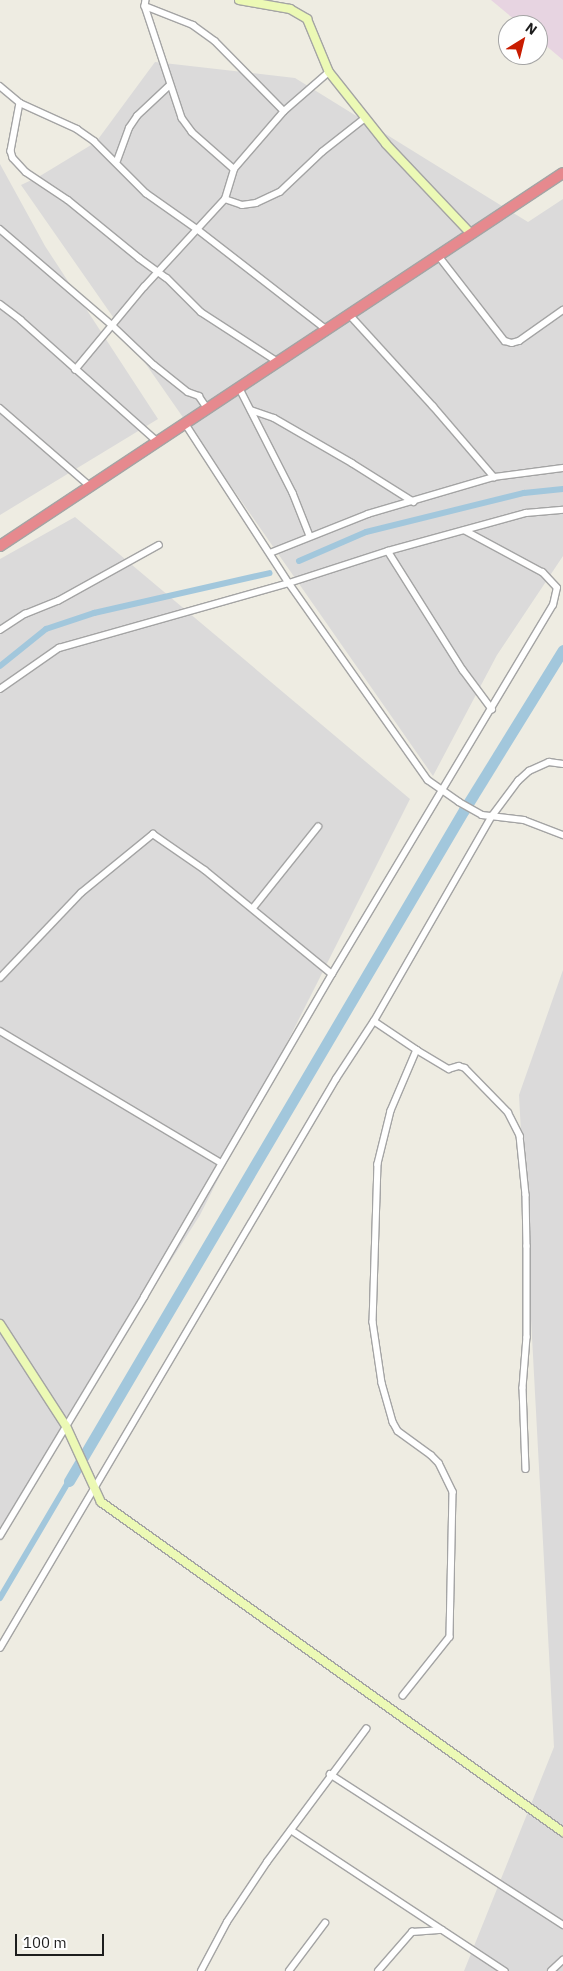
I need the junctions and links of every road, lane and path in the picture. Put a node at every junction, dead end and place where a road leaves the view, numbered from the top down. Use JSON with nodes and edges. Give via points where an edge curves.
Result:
{"nodes":[{"id":1,"x":239,"y":0,"type":"edge"},
{"id":2,"x":145,"y":3,"type":"edge"},
{"id":3,"x":329,"y":72,"type":"junction"},
{"id":4,"x":170,"y":85,"type":"junction"},
{"id":5,"x":0,"y":86,"type":"edge"},
{"id":6,"x":20,"y":103,"type":"junction"},
{"id":7,"x":284,"y":111,"type":"junction"},
{"id":8,"x":365,"y":118,"type":"junction"},
{"id":9,"x":116,"y":161,"type":"junction"},
{"id":10,"x":234,"y":169,"type":"junction"},
{"id":11,"x":563,"y":173,"type":"edge"},
{"id":12,"x":226,"y":199,"type":"junction"},
{"id":13,"x":198,"y":229,"type":"junction"},
{"id":14,"x":0,"y":230,"type":"edge"},
{"id":15,"x":471,"y":234,"type":"junction"},
{"id":16,"x":438,"y":255,"type":"junction"},
{"id":17,"x":158,"y":273,"type":"junction"},
{"id":18,"x":0,"y":304,"type":"edge"},
{"id":19,"x":563,"y":310,"type":"edge"},
{"id":20,"x":349,"y":314,"type":"junction"},
{"id":21,"x":113,"y":326,"type":"junction"},
{"id":22,"x":326,"y":329,"type":"junction"},
{"id":23,"x":278,"y":362,"type":"junction"},
{"id":24,"x":76,"y":370,"type":"junction"},
{"id":25,"x":239,"y":387,"type":"junction"},
{"id":26,"x":0,"y":408,"type":"edge"},
{"id":27,"x":207,"y":408,"type":"junction"},
{"id":28,"x":251,"y":410,"type":"junction"},
{"id":29,"x":185,"y":423,"type":"junction"},
{"id":30,"x":157,"y":441,"type":"junction"},
{"id":31,"x":563,"y":468,"type":"edge"},
{"id":32,"x":494,"y":476,"type":"junction"},
{"id":33,"x":90,"y":486,"type":"junction"},
{"id":34,"x":414,"y":502,"type":"junction"},
{"id":35,"x":563,"y":510,"type":"edge"},
{"id":36,"x":465,"y":531,"type":"junction"},
{"id":37,"x":310,"y":536,"type":"junction"},
{"id":38,"x":159,"y":545,"type":"dead end"},
{"id":39,"x":0,"y":546,"type":"edge"},
{"id":40,"x":388,"y":551,"type":"junction"},
{"id":41,"x":270,"y":553,"type":"junction"},
{"id":42,"x":289,"y":582,"type":"junction"},
{"id":43,"x":0,"y":630,"type":"edge"},
{"id":44,"x":0,"y":689,"type":"edge"},
{"id":45,"x":492,"y":709,"type":"junction"},
{"id":46,"x":563,"y":764,"type":"edge"},
{"id":47,"x":442,"y":792,"type":"junction"},
{"id":48,"x":492,"y":816,"type":"junction"},
{"id":49,"x":318,"y":827,"type":"dead end"},
{"id":50,"x":563,"y":835,"type":"edge"},
{"id":51,"x":253,"y":908,"type":"junction"},
{"id":52,"x":332,"y":974,"type":"junction"},
{"id":53,"x":0,"y":978,"type":"edge"},
{"id":54,"x":374,"y":1021,"type":"junction"},
{"id":55,"x":0,"y":1031,"type":"edge"},
{"id":56,"x":416,"y":1050,"type":"junction"},
{"id":57,"x":221,"y":1163,"type":"junction"},
{"id":58,"x":0,"y":1324,"type":"edge"},
{"id":59,"x":66,"y":1426,"type":"junction"},
{"id":60,"x":526,"y":1469,"type":"dead end"},
{"id":61,"x":93,"y":1486,"type":"junction"},
{"id":62,"x":0,"y":1536,"type":"edge"},
{"id":63,"x":0,"y":1648,"type":"edge"},
{"id":64,"x":403,"y":1696,"type":"dead end"},
{"id":65,"x":366,"y":1728,"type":"dead end"},
{"id":66,"x":330,"y":1774,"type":"junction"},
{"id":67,"x":291,"y":1830,"type":"junction"},
{"id":68,"x":563,"y":1832,"type":"edge"},
{"id":69,"x":325,"y":1923,"type":"dead end"},
{"id":70,"x":563,"y":1926,"type":"edge"},
{"id":71,"x":442,"y":1930,"type":"junction"},
{"id":72,"x":563,"y":1960,"type":"edge"},
{"id":73,"x":201,"y":1971,"type":"edge"},
{"id":74,"x":289,"y":1971,"type":"edge"},
{"id":75,"x":378,"y":1971,"type":"edge"},
{"id":76,"x":504,"y":1971,"type":"edge"},
{"id":77,"x":550,"y":1971,"type":"edge"}],
"edges":[{"from":1,"to":3,"type":"main road","via":[[290,9],[307,19]]},
{"from":2,"to":4,"type":"street"},
{"from":2,"to":7,"type":"street","via":[[193,25],[216,41]]},
{"from":3,"to":7,"type":"street"},
{"from":3,"to":8,"type":"main road"},
{"from":4,"to":9,"type":"street","via":[[137,116]]},
{"from":4,"to":10,"type":"street","via":[[182,118],[192,132]]},
{"from":5,"to":6,"type":"street"},
{"from":6,"to":9,"type":"street","via":[[77,129]]},
{"from":6,"to":17,"type":"street","via":[[11,151],[13,158],[26,172],[68,200]]},
{"from":7,"to":10,"type":"street"},
{"from":8,"to":12,"type":"street","via":[[322,152],[280,192],[242,206]]},
{"from":8,"to":15,"type":"main road"},
{"from":9,"to":13,"type":"street","via":[[146,193]]},
{"from":10,"to":12,"type":"street"},
{"from":11,"to":15,"type":"highway"},
{"from":12,"to":13,"type":"street"},
{"from":13,"to":17,"type":"street"},
{"from":13,"to":22,"type":"street"},
{"from":14,"to":21,"type":"street"},
{"from":15,"to":16,"type":"highway"},
{"from":16,"to":19,"type":"street","via":[[505,341],[519,341]]},
{"from":16,"to":20,"type":"highway"},
{"from":17,"to":21,"type":"street"},
{"from":17,"to":23,"type":"street","via":[[201,312]]},
{"from":18,"to":24,"type":"street"},
{"from":20,"to":22,"type":"highway"},
{"from":20,"to":32,"type":"street"},
{"from":21,"to":24,"type":"street"},
{"from":21,"to":27,"type":"street","via":[[154,365],[188,392],[199,396]]},
{"from":22,"to":23,"type":"highway"},
{"from":23,"to":25,"type":"highway"},
{"from":24,"to":30,"type":"street"},
{"from":25,"to":27,"type":"highway"},
{"from":25,"to":28,"type":"street"},
{"from":26,"to":33,"type":"street"},
{"from":27,"to":29,"type":"highway"},
{"from":28,"to":34,"type":"street","via":[[282,423]]},
{"from":28,"to":37,"type":"street","via":[[293,493]]},
{"from":29,"to":30,"type":"highway"},
{"from":29,"to":41,"type":"street"},
{"from":30,"to":33,"type":"highway"},
{"from":31,"to":32,"type":"street"},
{"from":32,"to":34,"type":"street"},
{"from":33,"to":39,"type":"highway"},
{"from":34,"to":37,"type":"street","via":[[368,514]]},
{"from":35,"to":36,"type":"street","via":[[526,513]]},
{"from":36,"to":40,"type":"street"},
{"from":36,"to":45,"type":"street","via":[[530,565],[553,581],[556,588],[553,605]]},
{"from":37,"to":41,"type":"street"},
{"from":38,"to":43,"type":"street"},
{"from":40,"to":42,"type":"street"},
{"from":40,"to":45,"type":"street","via":[[463,670]]},
{"from":41,"to":42,"type":"street"},
{"from":42,"to":44,"type":"street","via":[[59,648]]},
{"from":42,"to":47,"type":"street","via":[[414,763]]},
{"from":45,"to":47,"type":"street"},
{"from":46,"to":48,"type":"street","via":[[549,762],[529,771]]},
{"from":47,"to":48,"type":"street","via":[[473,811]]},
{"from":47,"to":52,"type":"street"},
{"from":48,"to":50,"type":"street","via":[[524,820]]},
{"from":48,"to":54,"type":"street"},
{"from":49,"to":51,"type":"street"},
{"from":51,"to":52,"type":"street"},
{"from":51,"to":53,"type":"street","via":[[151,834],[81,893]]},
{"from":52,"to":57,"type":"street"},
{"from":54,"to":56,"type":"street"},
{"from":54,"to":61,"type":"street"},
{"from":55,"to":57,"type":"street"},
{"from":56,"to":60,"type":"street","via":[[449,1069],[465,1068],[508,1112],[520,1136],[527,1237],[527,1338],[523,1388]]},
{"from":56,"to":64,"type":"street","via":[[390,1111],[378,1164],[373,1322],[382,1382],[393,1422],[407,1439],[439,1463],[453,1492],[450,1637]]},
{"from":57,"to":59,"type":"street"},
{"from":58,"to":59,"type":"main road"},
{"from":59,"to":61,"type":"main road"},
{"from":59,"to":62,"type":"street"},
{"from":61,"to":63,"type":"street"},
{"from":61,"to":68,"type":"main road","via":[[100,1502]]},
{"from":65,"to":66,"type":"street"},
{"from":66,"to":67,"type":"street"},
{"from":66,"to":70,"type":"street"},
{"from":67,"to":71,"type":"street"},
{"from":67,"to":73,"type":"street","via":[[227,1922]]},
{"from":69,"to":74,"type":"street"},
{"from":71,"to":75,"type":"street","via":[[412,1932]]},
{"from":71,"to":76,"type":"street"},
{"from":72,"to":77,"type":"street"}]}
